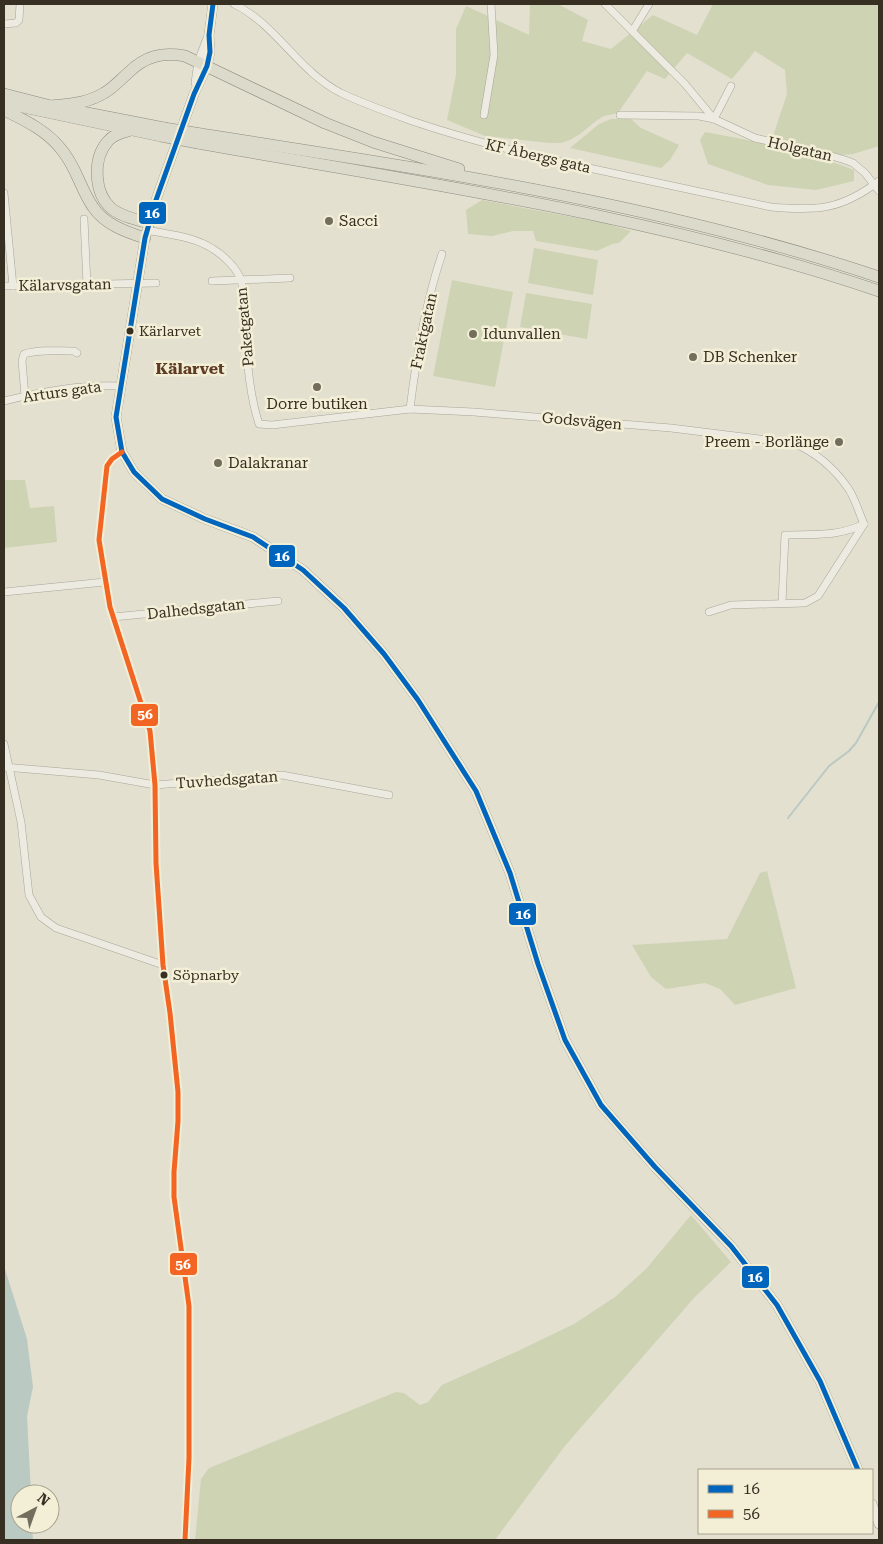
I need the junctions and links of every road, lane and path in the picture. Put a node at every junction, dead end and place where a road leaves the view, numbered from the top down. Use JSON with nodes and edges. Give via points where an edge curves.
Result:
{"nodes":[{"id":1,"x":213,"y":4,"type":"edge"},
{"id":2,"x":234,"y":4,"type":"edge"},
{"id":3,"x":491,"y":4,"type":"edge"},
{"id":4,"x":605,"y":4,"type":"edge"},
{"id":5,"x":649,"y":4,"type":"edge"},
{"id":6,"x":20,"y":7,"type":"edge"},
{"id":7,"x":4,"y":24,"type":"edge"},
{"id":8,"x":633,"y":30,"type":"junction"},
{"id":9,"x":203,"y":64,"type":"junction"},
{"id":10,"x":731,"y":86,"type":"dead end"},
{"id":11,"x":4,"y":94,"type":"edge"},
{"id":12,"x":4,"y":103,"type":"edge"},
{"id":13,"x":52,"y":106,"type":"junction"},
{"id":14,"x":4,"y":110,"type":"edge"},
{"id":15,"x":484,"y":115,"type":"dead end"},
{"id":16,"x":620,"y":115,"type":"dead end"},
{"id":17,"x":714,"y":119,"type":"junction"},
{"id":18,"x":128,"y":131,"type":"junction"},
{"id":19,"x":163,"y":132,"type":"junction"},
{"id":20,"x":199,"y":138,"type":"junction"},
{"id":21,"x":500,"y":182,"type":"junction"},
{"id":22,"x":878,"y":186,"type":"edge"},
{"id":23,"x":4,"y":193,"type":"edge"},
{"id":24,"x":84,"y":219,"type":"dead end"},
{"id":25,"x":147,"y":231,"type":"junction"},
{"id":26,"x":442,"y":254,"type":"dead end"},
{"id":27,"x":879,"y":277,"type":"edge"},
{"id":28,"x":290,"y":278,"type":"dead end"},
{"id":29,"x":241,"y":279,"type":"junction"},
{"id":30,"x":212,"y":281,"type":"dead end"},
{"id":31,"x":156,"y":283,"type":"dead end"},
{"id":32,"x":136,"y":284,"type":"junction"},
{"id":33,"x":87,"y":285,"type":"junction"},
{"id":34,"x":4,"y":286,"type":"edge"},
{"id":35,"x":12,"y":286,"type":"junction"},
{"id":36,"x":879,"y":291,"type":"edge"},
{"id":37,"x":77,"y":353,"type":"dead end"},
{"id":38,"x":120,"y":386,"type":"junction"},
{"id":39,"x":25,"y":396,"type":"junction"},
{"id":40,"x":4,"y":401,"type":"edge"},
{"id":41,"x":410,"y":408,"type":"junction"},
{"id":42,"x":259,"y":424,"type":"joint"},
{"id":43,"x":122,"y":452,"type":"junction"},
{"id":44,"x":864,"y":524,"type":"junction"},
{"id":45,"x":105,"y":582,"type":"junction"},
{"id":46,"x":4,"y":592,"type":"edge"},
{"id":47,"x":278,"y":601,"type":"dead end"},
{"id":48,"x":782,"y":603,"type":"junction"},
{"id":49,"x":709,"y":612,"type":"dead end"},
{"id":50,"x":113,"y":617,"type":"junction"},
{"id":51,"x":4,"y":744,"type":"edge"},
{"id":52,"x":6,"y":767,"type":"edge"},
{"id":53,"x":155,"y":785,"type":"junction"},
{"id":54,"x":389,"y":795,"type":"dead end"},
{"id":55,"x":163,"y":965,"type":"junction"},
{"id":56,"x":858,"y":1469,"type":"edge"},
{"id":57,"x":873,"y":1507,"type":"edge"},
{"id":58,"x":879,"y":1524,"type":"edge"},
{"id":59,"x":185,"y":1540,"type":"edge"}],
"edges":[{"from":1,"to":9,"type":"street"},
{"from":2,"to":22,"type":"street","name":"KF Åbergs gata","via":[[266,24],[311,73],[330,87],[389,113],[474,141],[772,207],[822,209]]},
{"from":3,"to":15,"type":"street","via":[[494,55]]},
{"from":4,"to":8,"type":"street","name":"Holgatan"},
{"from":5,"to":8,"type":"street"},
{"from":6,"to":7,"type":"street","via":[[19,20]]},
{"from":8,"to":17,"type":"street","name":"Holgatan"},
{"from":9,"to":13,"type":"highway","via":[[185,56],[155,56],[142,61],[100,95],[74,104]]},
{"from":9,"to":21,"type":"highway","via":[[325,123],[373,142]]},
{"from":9,"to":25,"type":"street"},
{"from":10,"to":17,"type":"street"},
{"from":11,"to":13,"type":"highway"},
{"from":12,"to":18,"type":"highway"},
{"from":13,"to":19,"type":"highway"},
{"from":14,"to":25,"type":"highway","via":[[43,131],[60,147],[102,217],[120,228]]},
{"from":16,"to":17,"type":"street","name":"Holgatan"},
{"from":17,"to":22,"type":"street","name":"Holgatan","via":[[755,138],[845,160]]},
{"from":18,"to":19,"type":"highway"},
{"from":18,"to":25,"type":"highway","via":[[112,137],[105,145],[98,168],[99,187],[104,200],[113,209]]},
{"from":19,"to":20,"type":"highway","bridge":true},
{"from":20,"to":21,"type":"highway"},
{"from":20,"to":36,"type":"highway","via":[[580,211],[710,242]]},
{"from":21,"to":27,"type":"highway","via":[[705,227]]},
{"from":23,"to":35,"type":"street"},
{"from":24,"to":33,"type":"street"},
{"from":25,"to":29,"type":"street","name":"Paketgatan","via":[[179,235],[214,249],[230,263]]},
{"from":25,"to":32,"type":"street"},
{"from":26,"to":41,"type":"street","name":"Fraktgatan"},
{"from":28,"to":29,"type":"street"},
{"from":29,"to":30,"type":"street"},
{"from":29,"to":42,"type":"street","name":"Paketgatan","via":[[247,358]]},
{"from":31,"to":32,"type":"street","name":"Kälarvsgatan"},
{"from":32,"to":33,"type":"street","name":"Kälarvsgatan"},
{"from":32,"to":38,"type":"street"},
{"from":33,"to":35,"type":"street","name":"Kälarvsgatan"},
{"from":34,"to":35,"type":"street","name":"Kälarvsgatan"},
{"from":37,"to":39,"type":"street","via":[[51,350],[24,354]]},
{"from":38,"to":39,"type":"street","name":"Arturs gata","via":[[96,385]]},
{"from":38,"to":43,"type":"street","via":[[116,417]]},
{"from":39,"to":40,"type":"street","name":"Arturs gata"},
{"from":41,"to":42,"type":"street","name":"Godsvägen"},
{"from":41,"to":44,"type":"street","name":"Godsvägen","via":[[672,428],[793,443],[830,466],[849,488]]},
{"from":43,"to":45,"type":"street","via":[[107,466],[99,540]]},
{"from":43,"to":56,"type":"street","via":[[134,472],[162,499],[253,538],[302,570],[350,615],[418,700],[476,791],[510,873],[565,1040],[602,1105],[655,1167],[731,1246],[777,1305],[820,1381]]},
{"from":44,"to":48,"type":"street","via":[[818,596],[805,603]]},
{"from":44,"to":48,"type":"street","via":[[849,531],[829,534],[786,535]]},
{"from":45,"to":46,"type":"street"},
{"from":45,"to":50,"type":"street"},
{"from":47,"to":50,"type":"street","name":"Dalhedsgatan"},
{"from":48,"to":49,"type":"street","via":[[731,605]]},
{"from":50,"to":53,"type":"street","via":[[150,731]]},
{"from":51,"to":52,"type":"street"},
{"from":52,"to":53,"type":"street","name":"Tuvhedsgatan","via":[[99,775]]},
{"from":52,"to":55,"type":"street","via":[[21,822],[29,895],[41,917],[56,928]]},
{"from":53,"to":54,"type":"street","name":"Tuvhedsgatan","via":[[282,775]]},
{"from":53,"to":55,"type":"street"},
{"from":55,"to":59,"type":"street","via":[[178,1092],[174,1197],[189,1306],[189,1458]]},
{"from":57,"to":58,"type":"street"}]}
